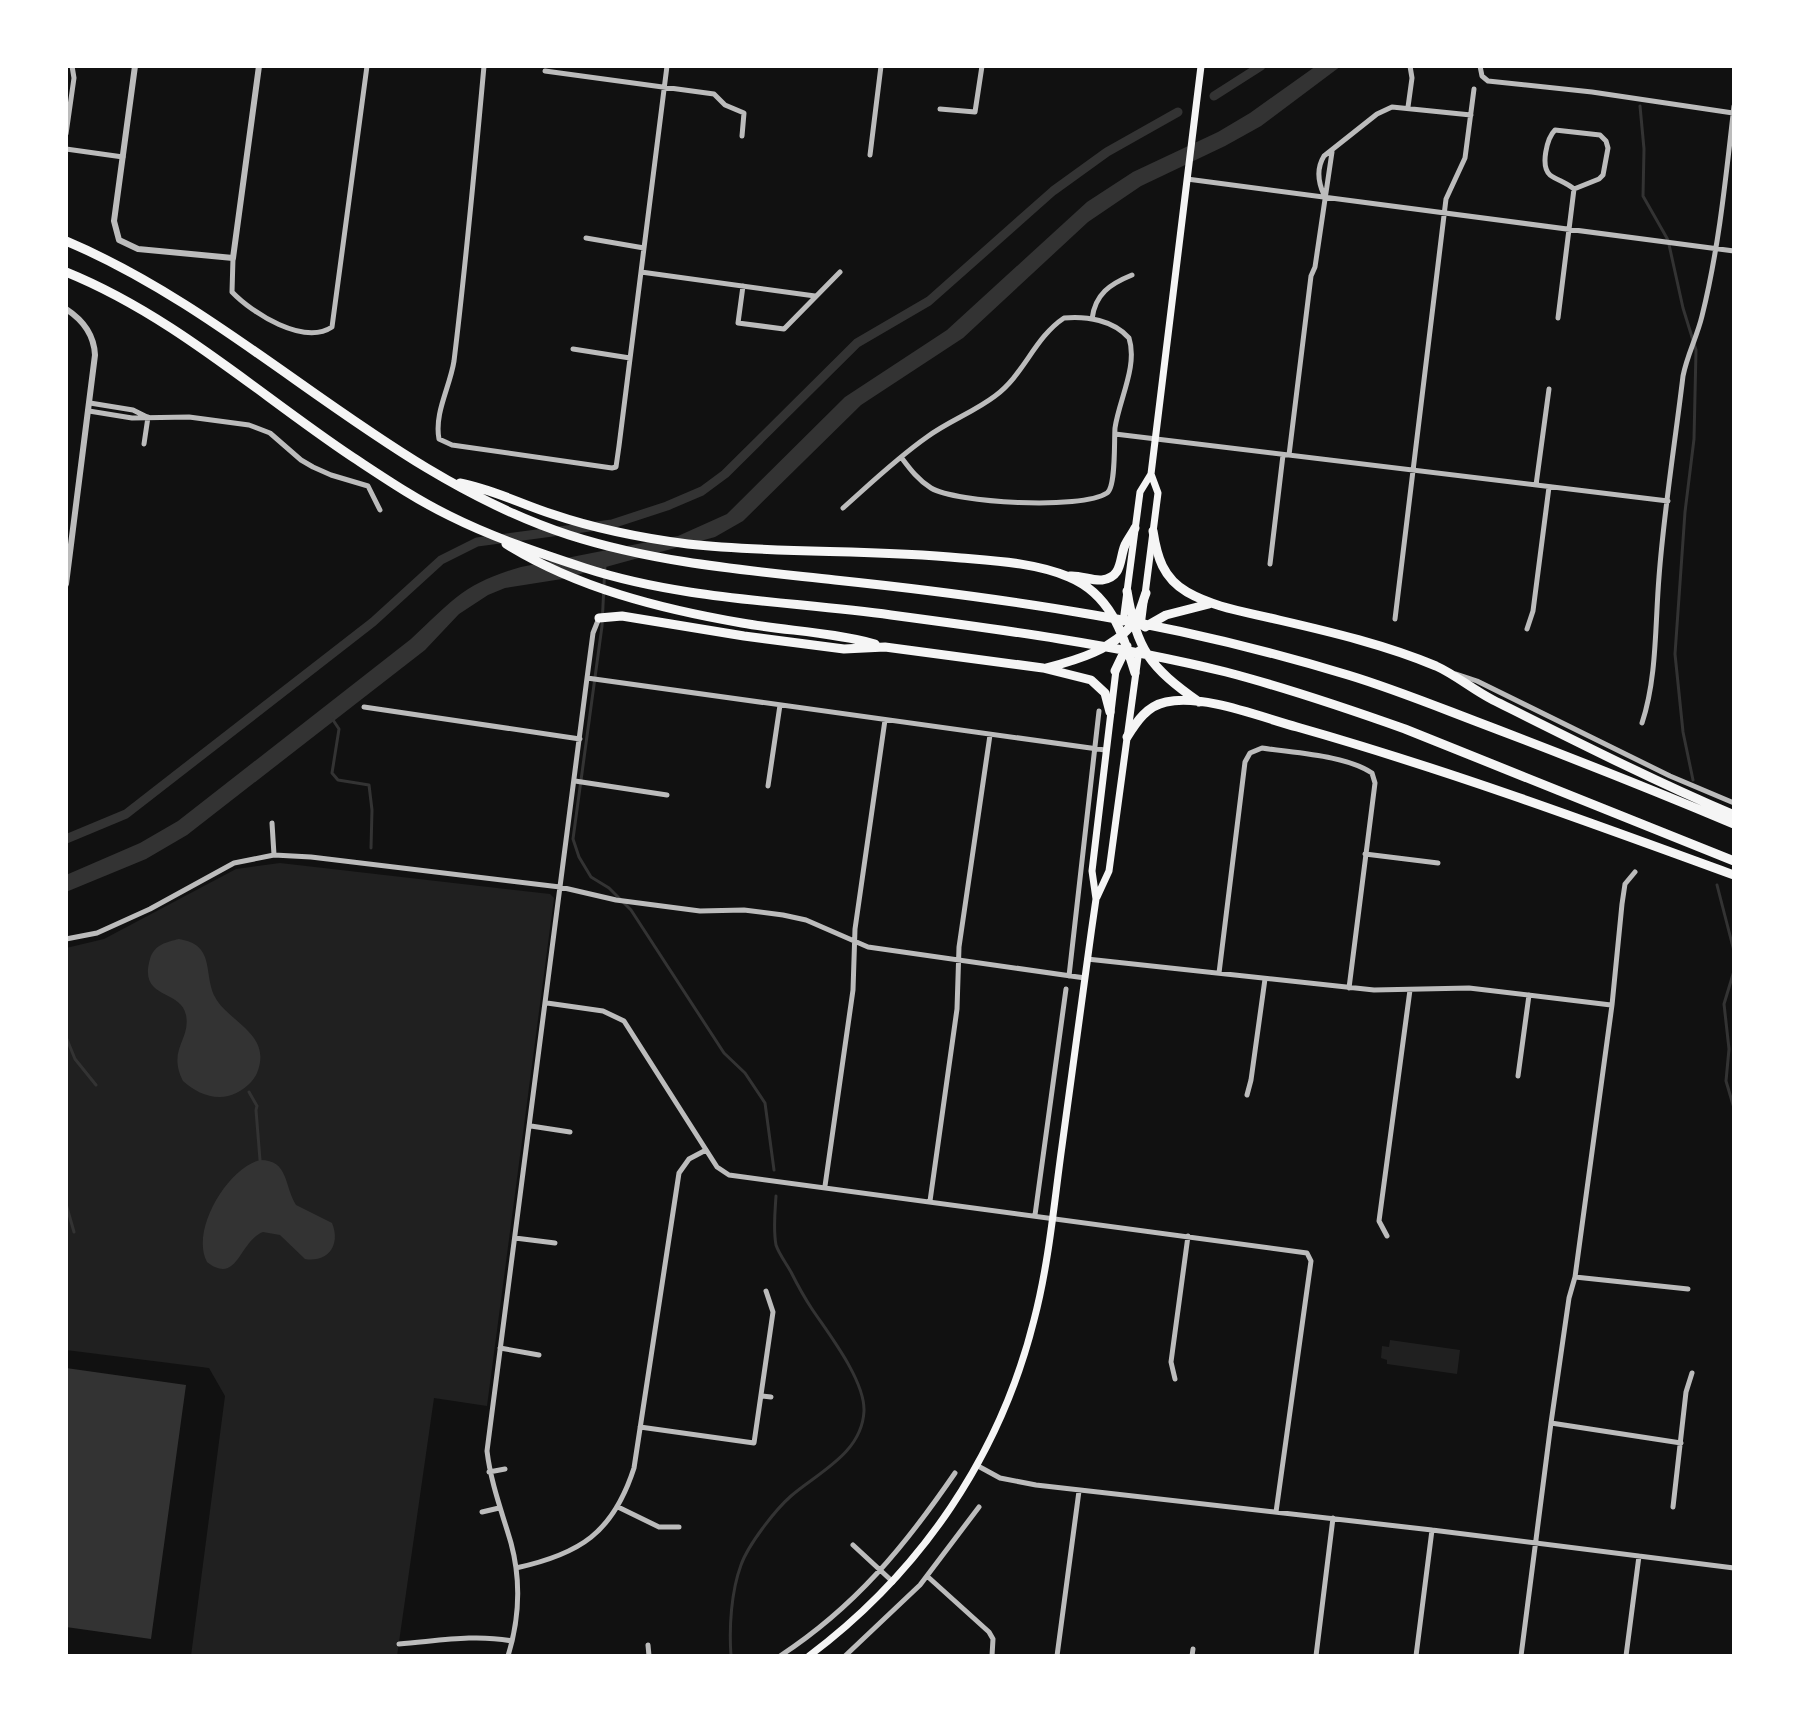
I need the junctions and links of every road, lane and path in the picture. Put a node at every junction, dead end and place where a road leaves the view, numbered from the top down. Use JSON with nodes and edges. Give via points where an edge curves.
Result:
{"nodes":[{"id":1,"x":72,"y":66,"type":"edge"},
{"id":2,"x":135,"y":66,"type":"edge"},
{"id":3,"x":259,"y":66,"type":"edge"},
{"id":4,"x":367,"y":66,"type":"edge"},
{"id":5,"x":484,"y":66,"type":"edge"},
{"id":6,"x":667,"y":66,"type":"edge"},
{"id":7,"x":881,"y":66,"type":"edge"},
{"id":8,"x":982,"y":66,"type":"edge"},
{"id":9,"x":1201,"y":66,"type":"edge"},
{"id":10,"x":1410,"y":66,"type":"edge"},
{"id":11,"x":1480,"y":66,"type":"edge"},
{"id":12,"x":545,"y":71,"type":"dead end"},
{"id":13,"x":665,"y":87,"type":"junction"},
{"id":14,"x":1474,"y":89,"type":"dead end"},
{"id":15,"x":1734,"y":106,"type":"edge"},
{"id":16,"x":1408,"y":107,"type":"junction"},
{"id":17,"x":940,"y":109,"type":"dead end"},
{"id":18,"x":1733,"y":113,"type":"edge"},
{"id":19,"x":1471,"y":115,"type":"junction"},
{"id":20,"x":66,"y":134,"type":"edge"},
{"id":21,"x":742,"y":136,"type":"dead end"},
{"id":22,"x":66,"y":149,"type":"edge"},
{"id":23,"x":1332,"y":152,"type":"junction"},
{"id":24,"x":870,"y":155,"type":"dead end"},
{"id":25,"x":123,"y":157,"type":"junction"},
{"id":26,"x":1186,"y":179,"type":"junction"},
{"id":27,"x":1574,"y":189,"type":"junction"},
{"id":28,"x":1325,"y":196,"type":"junction"},
{"id":29,"x":1445,"y":212,"type":"junction"},
{"id":30,"x":1569,"y":228,"type":"junction"},
{"id":31,"x":586,"y":238,"type":"dead end"},
{"id":32,"x":66,"y":241,"type":"edge"},
{"id":33,"x":1715,"y":247,"type":"junction"},
{"id":34,"x":644,"y":248,"type":"junction"},
{"id":35,"x":1734,"y":251,"type":"edge"},
{"id":36,"x":233,"y":258,"type":"junction"},
{"id":37,"x":66,"y":272,"type":"edge"},
{"id":38,"x":641,"y":272,"type":"junction"},
{"id":39,"x":840,"y":272,"type":"dead end"},
{"id":40,"x":1132,"y":275,"type":"dead end"},
{"id":41,"x":743,"y":286,"type":"junction"},
{"id":42,"x":815,"y":296,"type":"junction"},
{"id":43,"x":66,"y":309,"type":"edge"},
{"id":44,"x":1558,"y":318,"type":"dead end"},
{"id":45,"x":1092,"y":319,"type":"junction"},
{"id":46,"x":573,"y":349,"type":"dead end"},
{"id":47,"x":630,"y":358,"type":"junction"},
{"id":48,"x":1549,"y":389,"type":"dead end"},
{"id":49,"x":90,"y":407,"type":"junction"},
{"id":50,"x":148,"y":417,"type":"junction"},
{"id":51,"x":1115,"y":434,"type":"junction"},
{"id":52,"x":1155,"y":439,"type":"junction"},
{"id":53,"x":144,"y":444,"type":"dead end"},
{"id":54,"x":1286,"y":455,"type":"junction"},
{"id":55,"x":901,"y":457,"type":"junction"},
{"id":56,"x":1413,"y":469,"type":"junction"},
{"id":57,"x":1151,"y":474,"type":"junction"},
{"id":58,"x":449,"y":481,"type":"junction"},
{"id":59,"x":1536,"y":485,"type":"junction"},
{"id":60,"x":1549,"y":487,"type":"junction"},
{"id":61,"x":1668,"y":501,"type":"junction"},
{"id":62,"x":843,"y":508,"type":"dead end"},
{"id":63,"x":380,"y":510,"type":"dead end"},
{"id":64,"x":1135,"y":528,"type":"junction"},
{"id":65,"x":1153,"y":531,"type":"junction"},
{"id":66,"x":490,"y":533,"type":"junction"},
{"id":67,"x":68,"y":553,"type":"edge"},
{"id":68,"x":1270,"y":564,"type":"dead end"},
{"id":69,"x":1066,"y":576,"type":"junction"},
{"id":70,"x":66,"y":584,"type":"edge"},
{"id":71,"x":1127,"y":591,"type":"junction"},
{"id":72,"x":1146,"y":593,"type":"joint"},
{"id":73,"x":1209,"y":604,"type":"junction"},
{"id":74,"x":599,"y":618,"type":"joint"},
{"id":75,"x":1395,"y":619,"type":"dead end"},
{"id":76,"x":1527,"y":629,"type":"dead end"},
{"id":77,"x":1122,"y":632,"type":"junction"},
{"id":78,"x":1137,"y":633,"type":"junction"},
{"id":79,"x":1127,"y":646,"type":"junction"},
{"id":80,"x":885,"y":647,"type":"junction"},
{"id":81,"x":1437,"y":667,"type":"junction"},
{"id":82,"x":1043,"y":668,"type":"junction"},
{"id":83,"x":1115,"y":671,"type":"junction"},
{"id":84,"x":1135,"y":673,"type":"junction"},
{"id":85,"x":587,"y":678,"type":"junction"},
{"id":86,"x":1199,"y":702,"type":"junction"},
{"id":87,"x":780,"y":705,"type":"junction"},
{"id":88,"x":364,"y":707,"type":"dead end"},
{"id":89,"x":1104,"y":711,"type":"junction"},
{"id":90,"x":885,"y":720,"type":"junction"},
{"id":91,"x":1642,"y":723,"type":"dead end"},
{"id":92,"x":990,"y":735,"type":"junction"},
{"id":93,"x":1127,"y":737,"type":"junction"},
{"id":94,"x":580,"y":739,"type":"junction"},
{"id":95,"x":1095,"y":749,"type":"junction"},
{"id":96,"x":1105,"y":750,"type":"junction"},
{"id":97,"x":575,"y":781,"type":"junction"},
{"id":98,"x":768,"y":786,"type":"dead end"},
{"id":99,"x":667,"y":795,"type":"dead end"},
{"id":100,"x":1734,"y":803,"type":"edge"},
{"id":101,"x":1734,"y":815,"type":"edge"},
{"id":102,"x":272,"y":823,"type":"dead end"},
{"id":103,"x":1734,"y":824,"type":"edge"},
{"id":104,"x":1365,"y":854,"type":"junction"},
{"id":105,"x":274,"y":855,"type":"junction"},
{"id":106,"x":1734,"y":861,"type":"edge"},
{"id":107,"x":1438,"y":863,"type":"dead end"},
{"id":108,"x":1635,"y":872,"type":"dead end"},
{"id":109,"x":1734,"y":875,"type":"edge"},
{"id":110,"x":560,"y":887,"type":"junction"},
{"id":111,"x":1096,"y":899,"type":"junction"},
{"id":112,"x":66,"y":939,"type":"edge"},
{"id":113,"x":855,"y":943,"type":"junction"},
{"id":114,"x":958,"y":958,"type":"junction"},
{"id":115,"x":1087,"y":959,"type":"junction"},
{"id":116,"x":1219,"y":973,"type":"junction"},
{"id":117,"x":1069,"y":976,"type":"junction"},
{"id":118,"x":1085,"y":978,"type":"junction"},
{"id":119,"x":1265,"y":979,"type":"junction"},
{"id":120,"x":1349,"y":988,"type":"junction"},
{"id":121,"x":1066,"y":989,"type":"dead end"},
{"id":122,"x":1410,"y":990,"type":"junction"},
{"id":123,"x":1529,"y":995,"type":"junction"},
{"id":124,"x":547,"y":1003,"type":"junction"},
{"id":125,"x":1612,"y":1005,"type":"junction"},
{"id":126,"x":1518,"y":1076,"type":"dead end"},
{"id":127,"x":1247,"y":1095,"type":"dead end"},
{"id":128,"x":531,"y":1126,"type":"junction"},
{"id":129,"x":570,"y":1132,"type":"dead end"},
{"id":130,"x":706,"y":1150,"type":"junction"},
{"id":131,"x":825,"y":1186,"type":"junction"},
{"id":132,"x":930,"y":1201,"type":"junction"},
{"id":133,"x":1035,"y":1215,"type":"junction"},
{"id":134,"x":1052,"y":1217,"type":"junction"},
{"id":135,"x":1188,"y":1236,"type":"junction"},
{"id":136,"x":1387,"y":1236,"type":"dead end"},
{"id":137,"x":515,"y":1238,"type":"junction"},
{"id":138,"x":555,"y":1243,"type":"dead end"},
{"id":139,"x":1575,"y":1277,"type":"junction"},
{"id":140,"x":1688,"y":1289,"type":"dead end"},
{"id":141,"x":766,"y":1291,"type":"dead end"},
{"id":142,"x":500,"y":1348,"type":"junction"},
{"id":143,"x":539,"y":1355,"type":"dead end"},
{"id":144,"x":1692,"y":1373,"type":"dead end"},
{"id":145,"x":1175,"y":1379,"type":"dead end"},
{"id":146,"x":761,"y":1396,"type":"junction"},
{"id":147,"x":771,"y":1397,"type":"dead end"},
{"id":148,"x":1551,"y":1423,"type":"junction"},
{"id":149,"x":640,"y":1427,"type":"junction"},
{"id":150,"x":1681,"y":1443,"type":"junction"},
{"id":151,"x":978,"y":1466,"type":"junction"},
{"id":152,"x":505,"y":1469,"type":"dead end"},
{"id":153,"x":489,"y":1472,"type":"junction"},
{"id":154,"x":955,"y":1473,"type":"dead end"},
{"id":155,"x":1079,"y":1491,"type":"junction"},
{"id":156,"x":618,"y":1507,"type":"junction"},
{"id":157,"x":979,"y":1507,"type":"dead end"},
{"id":158,"x":1673,"y":1507,"type":"dead end"},
{"id":159,"x":499,"y":1508,"type":"junction"},
{"id":160,"x":482,"y":1512,"type":"dead end"},
{"id":161,"x":1276,"y":1512,"type":"junction"},
{"id":162,"x":1333,"y":1518,"type":"junction"},
{"id":163,"x":679,"y":1527,"type":"dead end"},
{"id":164,"x":1432,"y":1530,"type":"junction"},
{"id":165,"x":1535,"y":1543,"type":"junction"},
{"id":166,"x":853,"y":1545,"type":"dead end"},
{"id":167,"x":1639,"y":1556,"type":"junction"},
{"id":168,"x":516,"y":1568,"type":"junction"},
{"id":169,"x":1734,"y":1568,"type":"edge"},
{"id":170,"x":881,"y":1572,"type":"junction"},
{"id":171,"x":927,"y":1576,"type":"junction"},
{"id":172,"x":893,"y":1582,"type":"junction"},
{"id":173,"x":512,"y":1641,"type":"junction"},
{"id":174,"x":399,"y":1644,"type":"dead end"},
{"id":175,"x":648,"y":1645,"type":"dead end"},
{"id":176,"x":853,"y":1654,"type":"edge"},
{"id":177,"x":508,"y":1656,"type":"edge"},
{"id":178,"x":649,"y":1656,"type":"edge"},
{"id":179,"x":780,"y":1656,"type":"edge"},
{"id":180,"x":809,"y":1656,"type":"edge"},
{"id":181,"x":845,"y":1656,"type":"edge"},
{"id":182,"x":992,"y":1656,"type":"edge"},
{"id":183,"x":1057,"y":1656,"type":"edge"},
{"id":184,"x":1316,"y":1656,"type":"edge"},
{"id":185,"x":1416,"y":1656,"type":"edge"},
{"id":186,"x":1521,"y":1656,"type":"edge"},
{"id":187,"x":1626,"y":1656,"type":"edge"}],
"edges":[{"from":1,"to":20,"type":"street"},
{"from":2,"to":25,"type":"street"},
{"from":3,"to":36,"type":"street"},
{"from":4,"to":36,"type":"street","via":[[332,327],[314,332],[271,322],[231,287]]},
{"from":5,"to":47,"type":"street","via":[[453,367],[438,422],[439,439],[616,467]]},
{"from":6,"to":13,"type":"street"},
{"from":7,"to":24,"type":"street"},
{"from":8,"to":17,"type":"street","via":[[975,112]]},
{"from":9,"to":26,"type":"main road"},
{"from":10,"to":16,"type":"street"},
{"from":11,"to":18,"type":"street","via":[[1488,81]]},
{"from":12,"to":13,"type":"street"},
{"from":13,"to":21,"type":"street","via":[[714,94],[744,113]]},
{"from":13,"to":34,"type":"street"},
{"from":14,"to":19,"type":"street"},
{"from":15,"to":18,"type":"street"},
{"from":16,"to":19,"type":"street"},
{"from":16,"to":23,"type":"street","via":[[1384,110]]},
{"from":18,"to":33,"type":"street"},
{"from":19,"to":29,"type":"street","via":[[1462,170]]},
{"from":22,"to":25,"type":"street"},
{"from":23,"to":28,"type":"street"},
{"from":23,"to":28,"type":"street","via":[[1319,166],[1318,183]]},
{"from":25,"to":36,"type":"street","via":[[114,221],[119,240],[138,249]]},
{"from":26,"to":28,"type":"street"},
{"from":26,"to":52,"type":"main road"},
{"from":27,"to":27,"type":"street","via":[[1545,167],[1555,130],[1600,135],[1606,141],[1603,175]]},
{"from":27,"to":30,"type":"street"},
{"from":28,"to":29,"type":"street"},
{"from":28,"to":54,"type":"street"},
{"from":29,"to":30,"type":"street"},
{"from":29,"to":56,"type":"street"},
{"from":30,"to":33,"type":"street"},
{"from":30,"to":44,"type":"street"},
{"from":31,"to":34,"type":"street"},
{"from":32,"to":58,"type":"highway","via":[[162,289]]},
{"from":33,"to":35,"type":"street"},
{"from":33,"to":61,"type":"street","via":[[1703,315],[1686,363]]},
{"from":34,"to":38,"type":"street"},
{"from":37,"to":66,"type":"highway","via":[[147,313],[349,454],[454,518]]},
{"from":38,"to":41,"type":"street"},
{"from":38,"to":47,"type":"street"},
{"from":39,"to":42,"type":"street"},
{"from":40,"to":45,"type":"street","via":[[1102,292]]},
{"from":41,"to":42,"type":"street"},
{"from":41,"to":42,"type":"street","via":[[738,323],[784,329]]},
{"from":43,"to":49,"type":"street","via":[[88,330],[95,355]]},
{"from":45,"to":51,"type":"street","via":[[1122,331],[1131,346]]},
{"from":45,"to":55,"type":"street","via":[[1064,318],[1055,324],[996,396]]},
{"from":46,"to":47,"type":"street"},
{"from":48,"to":59,"type":"street"},
{"from":49,"to":50,"type":"street"},
{"from":49,"to":50,"type":"street","via":[[133,410]]},
{"from":49,"to":67,"type":"street"},
{"from":50,"to":53,"type":"street"},
{"from":50,"to":63,"type":"street","via":[[189,417],[263,429],[313,467],[368,486]]},
{"from":51,"to":52,"type":"street"},
{"from":51,"to":55,"type":"street","via":[[1112,489],[1067,504],[933,490]]},
{"from":52,"to":54,"type":"street"},
{"from":52,"to":57,"type":"main road"},
{"from":54,"to":56,"type":"street"},
{"from":54,"to":68,"type":"street"},
{"from":55,"to":62,"type":"street"},
{"from":56,"to":59,"type":"street"},
{"from":56,"to":75,"type":"street"},
{"from":57,"to":64,"type":"main road","via":[[1140,492]]},
{"from":57,"to":65,"type":"main road","via":[[1158,493]]},
{"from":58,"to":69,"type":"highway","via":[[581,523],[661,540],[1012,562]]},
{"from":58,"to":103,"type":"highway","via":[[497,507],[590,542],[681,563],[1069,611],[1236,645],[1416,699]]},
{"from":59,"to":60,"type":"street"},
{"from":60,"to":61,"type":"street"},
{"from":60,"to":76,"type":"street"},
{"from":61,"to":91,"type":"street"},
{"from":64,"to":69,"type":"highway","via":[[1112,577]]},
{"from":64,"to":71,"type":"main road"},
{"from":65,"to":72,"type":"main road"},
{"from":65,"to":73,"type":"highway","via":[[1169,578]]},
{"from":66,"to":80,"type":"highway","via":[[533,561],[626,597],[698,615],[847,636]]},
{"from":66,"to":106,"type":"highway","via":[[645,584],[1079,642],[1227,673],[1405,729]]},
{"from":67,"to":70,"type":"street"},
{"from":69,"to":77,"type":"highway","via":[[1099,597]]},
{"from":71,"to":77,"type":"main road"},
{"from":71,"to":78,"type":"highway"},
{"from":72,"to":78,"type":"highway"},
{"from":73,"to":78,"type":"highway","via":[[1166,615]]},
{"from":73,"to":81,"type":"highway","via":[[1346,637]]},
{"from":74,"to":80,"type":"highway","via":[[622,616],[844,649]]},
{"from":74,"to":85,"type":"street"},
{"from":77,"to":78,"type":"highway"},
{"from":77,"to":79,"type":"highway"},
{"from":77,"to":82,"type":"highway","via":[[1088,656]]},
{"from":77,"to":83,"type":"main road"},
{"from":78,"to":79,"type":"highway"},
{"from":78,"to":84,"type":"main road"},
{"from":78,"to":86,"type":"highway","via":[[1162,673]]},
{"from":79,"to":83,"type":"highway"},
{"from":79,"to":84,"type":"highway"},
{"from":80,"to":82,"type":"highway"},
{"from":81,"to":100,"type":"street"},
{"from":81,"to":101,"type":"highway","via":[[1474,691]]},
{"from":82,"to":89,"type":"highway","via":[[1091,680],[1105,693]]},
{"from":83,"to":89,"type":"main road"},
{"from":84,"to":93,"type":"main road"},
{"from":85,"to":87,"type":"street"},
{"from":85,"to":94,"type":"street"},
{"from":86,"to":93,"type":"highway","via":[[1155,706]]},
{"from":86,"to":109,"type":"highway","via":[[1445,771]]},
{"from":87,"to":90,"type":"street"},
{"from":87,"to":98,"type":"street"},
{"from":88,"to":94,"type":"street"},
{"from":89,"to":95,"type":"street"},
{"from":89,"to":96,"type":"main road"},
{"from":90,"to":92,"type":"street"},
{"from":90,"to":113,"type":"street"},
{"from":92,"to":95,"type":"street"},
{"from":92,"to":114,"type":"street"},
{"from":93,"to":111,"type":"main road","via":[[1109,871]]},
{"from":94,"to":97,"type":"street"},
{"from":95,"to":96,"type":"street"},
{"from":95,"to":117,"type":"street"},
{"from":96,"to":111,"type":"main road","via":[[1092,871]]},
{"from":97,"to":99,"type":"street"},
{"from":97,"to":110,"type":"street"},
{"from":102,"to":105,"type":"street"},
{"from":104,"to":107,"type":"street"},
{"from":104,"to":116,"type":"street","via":[[1372,773],[1308,755],[1262,748],[1250,753]]},
{"from":104,"to":120,"type":"street"},
{"from":105,"to":110,"type":"street"},
{"from":105,"to":112,"type":"street","via":[[234,863],[97,933]]},
{"from":108,"to":125,"type":"street","via":[[1625,884]]},
{"from":110,"to":113,"type":"street","via":[[700,911],[783,915]]},
{"from":110,"to":124,"type":"street"},
{"from":111,"to":115,"type":"main road"},
{"from":113,"to":114,"type":"street"},
{"from":113,"to":131,"type":"street"},
{"from":114,"to":117,"type":"street"},
{"from":114,"to":132,"type":"street","via":[[957,1009]]},
{"from":115,"to":116,"type":"street"},
{"from":115,"to":118,"type":"main road"},
{"from":116,"to":119,"type":"street"},
{"from":117,"to":118,"type":"street"},
{"from":118,"to":134,"type":"main road"},
{"from":119,"to":120,"type":"street"},
{"from":119,"to":127,"type":"street"},
{"from":120,"to":122,"type":"street"},
{"from":121,"to":133,"type":"street"},
{"from":122,"to":123,"type":"street","via":[[1469,988]]},
{"from":122,"to":136,"type":"street","via":[[1379,1221]]},
{"from":123,"to":125,"type":"street"},
{"from":123,"to":126,"type":"street"},
{"from":124,"to":128,"type":"street"},
{"from":124,"to":130,"type":"street","via":[[603,1011],[624,1021]]},
{"from":125,"to":139,"type":"street"},
{"from":128,"to":129,"type":"street"},
{"from":128,"to":137,"type":"street"},
{"from":130,"to":131,"type":"street","via":[[729,1175]]},
{"from":130,"to":149,"type":"street","via":[[689,1159],[679,1173]]},
{"from":131,"to":132,"type":"street"},
{"from":132,"to":133,"type":"street"},
{"from":133,"to":134,"type":"street"},
{"from":134,"to":135,"type":"street"},
{"from":134,"to":151,"type":"main road","via":[[1034,1323]]},
{"from":135,"to":145,"type":"street","via":[[1171,1362]]},
{"from":135,"to":161,"type":"street","via":[[1307,1253],[1311,1261]]},
{"from":137,"to":138,"type":"street"},
{"from":137,"to":142,"type":"street"},
{"from":139,"to":140,"type":"street"},
{"from":139,"to":148,"type":"street"},
{"from":141,"to":146,"type":"street","via":[[773,1312]]},
{"from":142,"to":143,"type":"street"},
{"from":142,"to":153,"type":"street"},
{"from":144,"to":150,"type":"street"},
{"from":146,"to":147,"type":"street"},
{"from":146,"to":149,"type":"street","via":[[754,1443]]},
{"from":148,"to":150,"type":"street"},
{"from":148,"to":165,"type":"street"},
{"from":149,"to":156,"type":"street","via":[[634,1468]]},
{"from":150,"to":158,"type":"street"},
{"from":151,"to":155,"type":"street","via":[[1000,1478]]},
{"from":151,"to":172,"type":"main road"},
{"from":152,"to":153,"type":"street"},
{"from":153,"to":159,"type":"street"},
{"from":154,"to":170,"type":"street"},
{"from":155,"to":161,"type":"street"},
{"from":155,"to":183,"type":"street"},
{"from":156,"to":163,"type":"street","via":[[659,1527]]},
{"from":156,"to":168,"type":"street","via":[[579,1548],[556,1560]]},
{"from":157,"to":171,"type":"street"},
{"from":159,"to":160,"type":"street"},
{"from":159,"to":168,"type":"street"},
{"from":161,"to":162,"type":"street"},
{"from":162,"to":164,"type":"street"},
{"from":162,"to":184,"type":"street"},
{"from":164,"to":165,"type":"street"},
{"from":164,"to":185,"type":"street"},
{"from":165,"to":167,"type":"street"},
{"from":165,"to":186,"type":"street"},
{"from":166,"to":170,"type":"street"},
{"from":167,"to":169,"type":"street"},
{"from":167,"to":187,"type":"street"},
{"from":168,"to":173,"type":"street"},
{"from":170,"to":172,"type":"street"},
{"from":170,"to":179,"type":"street"},
{"from":171,"to":176,"type":"street"},
{"from":171,"to":182,"type":"street","via":[[989,1632]]},
{"from":172,"to":180,"type":"main road"},
{"from":173,"to":174,"type":"street","via":[[471,1636]]},
{"from":173,"to":177,"type":"street"},
{"from":175,"to":178,"type":"street"},
{"from":176,"to":181,"type":"street"}]}
